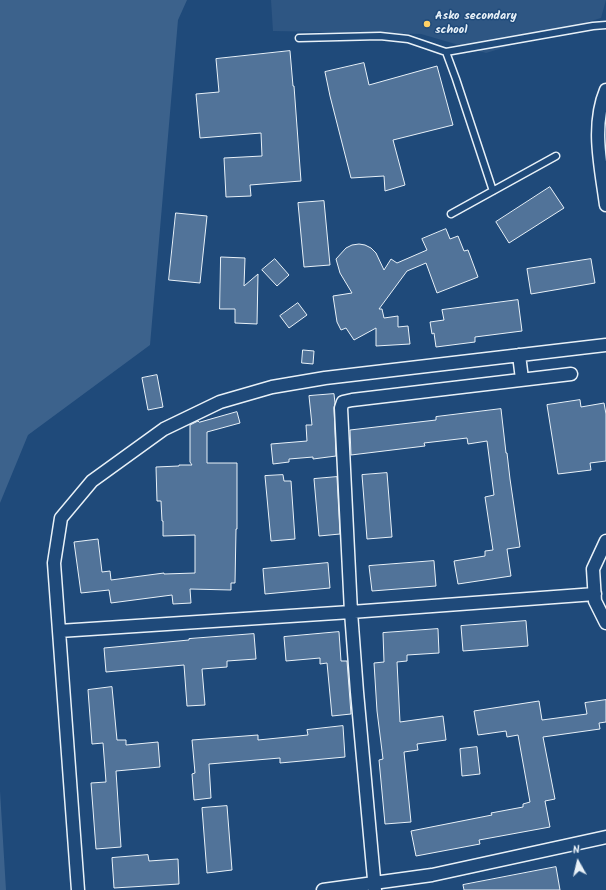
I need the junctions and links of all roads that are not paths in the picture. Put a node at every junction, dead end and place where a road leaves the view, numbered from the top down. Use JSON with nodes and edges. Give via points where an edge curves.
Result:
{"nodes":[{"id":1,"x":606,"y":25,"type":"edge"},
{"id":2,"x":298,"y":38,"type":"dead end"},
{"id":3,"x":446,"y":52,"type":"junction"},
{"id":4,"x":606,"y":90,"type":"edge"},
{"id":5,"x":556,"y":156,"type":"dead end"},
{"id":6,"x":493,"y":191,"type":"junction"},
{"id":7,"x":606,"y":205,"type":"edge"},
{"id":8,"x":451,"y":214,"type":"dead end"},
{"id":9,"x":606,"y":345,"type":"edge"},
{"id":10,"x":519,"y":355,"type":"junction"},
{"id":11,"x":571,"y":374,"type":"dead end"},
{"id":12,"x":522,"y":379,"type":"junction"},
{"id":13,"x":606,"y":541,"type":"edge"},
{"id":14,"x":595,"y":594,"type":"junction"},
{"id":15,"x":351,"y":612,"type":"junction"},
{"id":16,"x":606,"y":623,"type":"edge"},
{"id":17,"x":59,"y":631,"type":"junction"},
{"id":18,"x":606,"y":836,"type":"edge"},
{"id":19,"x":375,"y":886,"type":"edge"},
{"id":20,"x":78,"y":890,"type":"edge"},
{"id":21,"x":323,"y":890,"type":"edge"}],
"edges":[{"from":1,"to":3,"type":"lane"},
{"from":2,"to":3,"type":"lane","via":[[380,36],[408,39]]},
{"from":3,"to":6,"type":"lane"},
{"from":4,"to":7,"type":"street","via":[[598,117]]},
{"from":5,"to":6,"type":"lane"},
{"from":6,"to":8,"type":"lane"},
{"from":9,"to":10,"type":"street"},
{"from":10,"to":12,"type":"street"},
{"from":10,"to":17,"type":"street","via":[[325,378],[272,387],[220,402],[164,429],[92,481],[61,518],[54,563]]},
{"from":11,"to":12,"type":"street"},
{"from":12,"to":15,"type":"street","via":[[343,402],[341,408]]},
{"from":13,"to":14,"type":"street","via":[[594,569]]},
{"from":14,"to":15,"type":"street"},
{"from":14,"to":16,"type":"street","via":[[595,601]]},
{"from":15,"to":17,"type":"street"},
{"from":15,"to":19,"type":"street"},
{"from":17,"to":20,"type":"street"},
{"from":18,"to":19,"type":"street"},
{"from":19,"to":21,"type":"street"}]}
